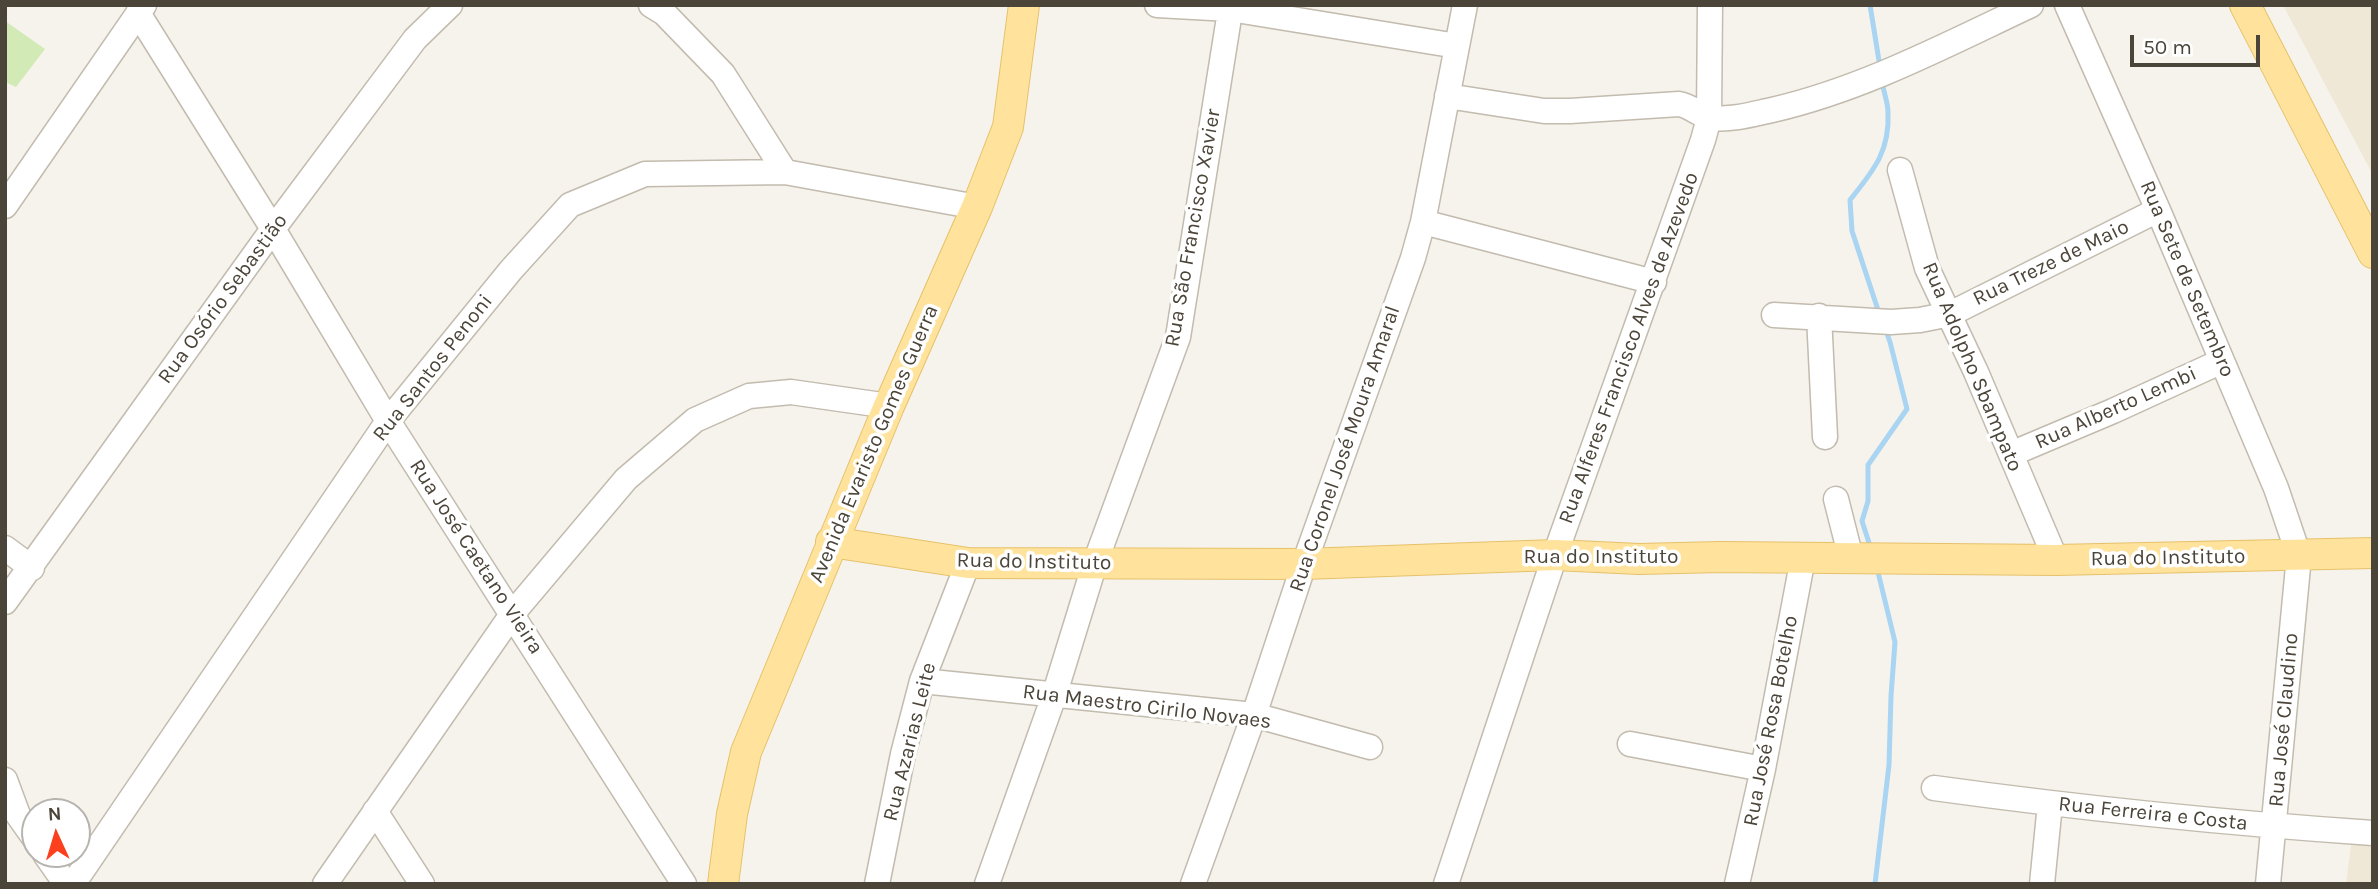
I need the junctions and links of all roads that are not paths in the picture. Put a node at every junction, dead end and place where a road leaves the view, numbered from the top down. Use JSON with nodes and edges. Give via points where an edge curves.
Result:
{"nodes":[{"id":1,"x":450,"y":5,"type":"edge"},
{"id":2,"x":650,"y":5,"type":"edge"},
{"id":3,"x":1024,"y":5,"type":"edge"},
{"id":4,"x":1157,"y":5,"type":"edge"},
{"id":5,"x":1465,"y":5,"type":"edge"},
{"id":6,"x":1710,"y":5,"type":"edge"},
{"id":7,"x":2031,"y":5,"type":"edge"},
{"id":8,"x":2067,"y":5,"type":"edge"},
{"id":9,"x":2245,"y":5,"type":"edge"},
{"id":10,"x":1231,"y":7,"type":"edge"},
{"id":11,"x":141,"y":9,"type":"edge"},
{"id":12,"x":1457,"y":46,"type":"junction"},
{"id":13,"x":1447,"y":96,"type":"junction"},
{"id":14,"x":1709,"y":118,"type":"junction"},
{"id":15,"x":1900,"y":170,"type":"dead end"},
{"id":16,"x":785,"y":172,"type":"junction"},
{"id":17,"x":5,"y":206,"type":"edge"},
{"id":18,"x":978,"y":207,"type":"junction"},
{"id":19,"x":2158,"y":210,"type":"junction"},
{"id":20,"x":1423,"y":222,"type":"junction"},
{"id":21,"x":273,"y":229,"type":"junction"},
{"id":22,"x":2373,"y":253,"type":"edge"},
{"id":23,"x":1654,"y":282,"type":"junction"},
{"id":24,"x":1950,"y":314,"type":"junction"},
{"id":25,"x":1773,"y":315,"type":"dead end"},
{"id":26,"x":1819,"y":316,"type":"junction"},
{"id":27,"x":2222,"y":361,"type":"junction"},
{"id":28,"x":889,"y":407,"type":"junction"},
{"id":29,"x":388,"y":421,"type":"junction"},
{"id":30,"x":1825,"y":437,"type":"dead end"},
{"id":31,"x":2011,"y":454,"type":"junction"},
{"id":32,"x":1836,"y":499,"type":"dead end"},
{"id":33,"x":831,"y":542,"type":"junction"},
{"id":34,"x":5,"y":548,"type":"edge"},
{"id":35,"x":2373,"y":553,"type":"edge"},
{"id":36,"x":1555,"y":555,"type":"junction"},
{"id":37,"x":2299,"y":556,"type":"junction"},
{"id":38,"x":1803,"y":558,"type":"junction"},
{"id":39,"x":1852,"y":558,"type":"junction"},
{"id":40,"x":2056,"y":560,"type":"junction"},
{"id":41,"x":968,"y":564,"type":"junction"},
{"id":42,"x":1095,"y":564,"type":"junction"},
{"id":43,"x":1304,"y":564,"type":"junction"},
{"id":44,"x":32,"y":568,"type":"junction"},
{"id":45,"x":5,"y":602,"type":"edge"},
{"id":46,"x":513,"y":613,"type":"junction"},
{"id":47,"x":922,"y":681,"type":"junction"},
{"id":48,"x":1054,"y":696,"type":"junction"},
{"id":49,"x":1254,"y":715,"type":"junction"},
{"id":50,"x":1630,"y":744,"type":"dead end"},
{"id":51,"x":1370,"y":747,"type":"dead end"},
{"id":52,"x":1763,"y":769,"type":"junction"},
{"id":53,"x":5,"y":780,"type":"edge"},
{"id":54,"x":1934,"y":788,"type":"dead end"},
{"id":55,"x":2050,"y":804,"type":"junction"},
{"id":56,"x":375,"y":811,"type":"junction"},
{"id":57,"x":21,"y":819,"type":"edge"},
{"id":58,"x":2274,"y":826,"type":"junction"},
{"id":59,"x":2373,"y":834,"type":"edge"},
{"id":60,"x":55,"y":868,"type":"edge"},
{"id":61,"x":66,"y":884,"type":"edge"},
{"id":62,"x":73,"y":884,"type":"edge"},
{"id":63,"x":325,"y":884,"type":"edge"},
{"id":64,"x":422,"y":884,"type":"edge"},
{"id":65,"x":684,"y":884,"type":"edge"},
{"id":66,"x":723,"y":884,"type":"edge"},
{"id":67,"x":877,"y":884,"type":"edge"},
{"id":68,"x":987,"y":884,"type":"edge"},
{"id":69,"x":1193,"y":884,"type":"edge"},
{"id":70,"x":1446,"y":884,"type":"edge"},
{"id":71,"x":1737,"y":884,"type":"edge"},
{"id":72,"x":2042,"y":884,"type":"edge"},
{"id":73,"x":2268,"y":884,"type":"edge"}],
"edges":[{"from":1,"to":21,"type":"street","name":"Rua Osório Sebastião","via":[[415,39]]},
{"from":2,"to":16,"type":"street","via":[[664,13],[723,74]]},
{"from":3,"to":18,"type":"main road","name":"Avenida Evaristo Gomes Guerra","via":[[1008,127]]},
{"from":4,"to":10,"type":"street"},
{"from":5,"to":12,"type":"street","name":"Rua Coronel José Moura Amaral"},
{"from":6,"to":14,"type":"street","name":"Rua Alferes Francisco Alves de Azevedo"},
{"from":7,"to":14,"type":"street","via":[[1840,92],[1755,114]]},
{"from":8,"to":19,"type":"street","name":"Rua Sete de Setembro"},
{"from":9,"to":22,"type":"main road"},
{"from":10,"to":12,"type":"street"},
{"from":10,"to":42,"type":"street","name":"Rua São Francisco Xavier","via":[[1178,337]]},
{"from":11,"to":17,"type":"street"},
{"from":11,"to":21,"type":"street","name":"Rua José Caetano Vieira"},
{"from":12,"to":13,"type":"street","name":"Rua Coronel José Moura Amaral"},
{"from":13,"to":14,"type":"street","via":[[1544,111],[1679,104]]},
{"from":13,"to":20,"type":"street","name":"Rua Coronel José Moura Amaral"},
{"from":14,"to":23,"type":"street","name":"Rua Alferes Francisco Alves de Azevedo"},
{"from":15,"to":24,"type":"street","name":"Rua Adolpho Sbampato","via":[[1927,268]]},
{"from":16,"to":18,"type":"street","name":"Rua Santos Penoni"},
{"from":16,"to":29,"type":"street","name":"Rua Santos Penoni","via":[[645,174],[570,205]]},
{"from":18,"to":28,"type":"main road","name":"Avenida Evaristo Gomes Guerra"},
{"from":19,"to":24,"type":"street","name":"Rua Treze de Maio"},
{"from":19,"to":27,"type":"street","name":"Rua Sete de Setembro"},
{"from":20,"to":23,"type":"street"},
{"from":20,"to":43,"type":"street","name":"Rua Coronel José Moura Amaral"},
{"from":21,"to":29,"type":"street","name":"Rua José Caetano Vieira"},
{"from":21,"to":44,"type":"street","name":"Rua Osório Sebastião"},
{"from":23,"to":36,"type":"street","name":"Rua Alferes Francisco Alves de Azevedo"},
{"from":24,"to":26,"type":"street","name":"Rua Treze de Maio","via":[[1891,322]]},
{"from":24,"to":31,"type":"street","name":"Rua Adolpho Sbampato"},
{"from":25,"to":26,"type":"street","name":"Rua Treze de Maio"},
{"from":26,"to":30,"type":"street"},
{"from":27,"to":31,"type":"street","name":"Rua Alberto Lembi"},
{"from":27,"to":37,"type":"street","name":"Rua Sete de Setembro","via":[[2276,488]]},
{"from":28,"to":33,"type":"main road","name":"Avenida Evaristo Gomes Guerra"},
{"from":28,"to":46,"type":"street","via":[[791,392],[748,396],[695,420],[626,478]]},
{"from":29,"to":46,"type":"street","name":"Rua José Caetano Vieira"},
{"from":29,"to":62,"type":"street","name":"Rua Santos Penoni"},
{"from":31,"to":40,"type":"street","name":"Rua Adolpho Sbampato"},
{"from":32,"to":39,"type":"street"},
{"from":33,"to":41,"type":"main road","name":"Rua do Instituto"},
{"from":33,"to":66,"type":"main road","name":"Avenida Evaristo Gomes Guerra","via":[[746,752]]},
{"from":34,"to":44,"type":"street"},
{"from":35,"to":37,"type":"main road","name":"Rua do Instituto"},
{"from":36,"to":38,"type":"main road","name":"Rua do Instituto"},
{"from":36,"to":43,"type":"main road","name":"Rua do Instituto"},
{"from":36,"to":70,"type":"street","name":"Rua Alferes Francisco Alves de Azevedo"},
{"from":37,"to":40,"type":"main road","name":"Rua do Instituto"},
{"from":37,"to":58,"type":"street","name":"Rua José Claudino"},
{"from":38,"to":39,"type":"main road","name":"Rua do Instituto"},
{"from":38,"to":52,"type":"street","name":"Rua José Rosa Botelho"},
{"from":39,"to":40,"type":"main road","name":"Rua do Instituto"},
{"from":41,"to":42,"type":"main road","name":"Rua do Instituto"},
{"from":41,"to":47,"type":"street","name":"Rua Azarias Leite"},
{"from":42,"to":43,"type":"main road","name":"Rua do Instituto"},
{"from":42,"to":48,"type":"street","name":"Rua São Francisco Xavier"},
{"from":43,"to":49,"type":"street","name":"Rua Coronel José Moura Amaral"},
{"from":44,"to":45,"type":"street","name":"Rua Osório Sebastião"},
{"from":46,"to":56,"type":"street"},
{"from":46,"to":65,"type":"street","name":"Rua José Caetano Vieira"},
{"from":47,"to":48,"type":"street","name":"Rua Maestro Cirilo Novaes"},
{"from":47,"to":67,"type":"street","name":"Rua Azarias Leite"},
{"from":48,"to":49,"type":"street","name":"Rua Maestro Cirilo Novaes"},
{"from":48,"to":68,"type":"street","name":"Rua São Francisco Xavier"},
{"from":49,"to":51,"type":"street","name":"Rua Maestro Cirilo Novaes"},
{"from":49,"to":69,"type":"street","name":"Rua Coronel José Moura Amaral"},
{"from":50,"to":52,"type":"street"},
{"from":52,"to":71,"type":"street","name":"Rua José Rosa Botelho"},
{"from":53,"to":57,"type":"street"},
{"from":54,"to":55,"type":"street","name":"Rua Ferreira e Costa"},
{"from":55,"to":58,"type":"street","name":"Rua Ferreira e Costa"},
{"from":55,"to":72,"type":"street"},
{"from":56,"to":63,"type":"street"},
{"from":56,"to":64,"type":"street"},
{"from":58,"to":59,"type":"street","name":"Rua Ferreira e Costa"},
{"from":58,"to":73,"type":"street","name":"Rua José Claudino"},
{"from":60,"to":61,"type":"street"}]}
